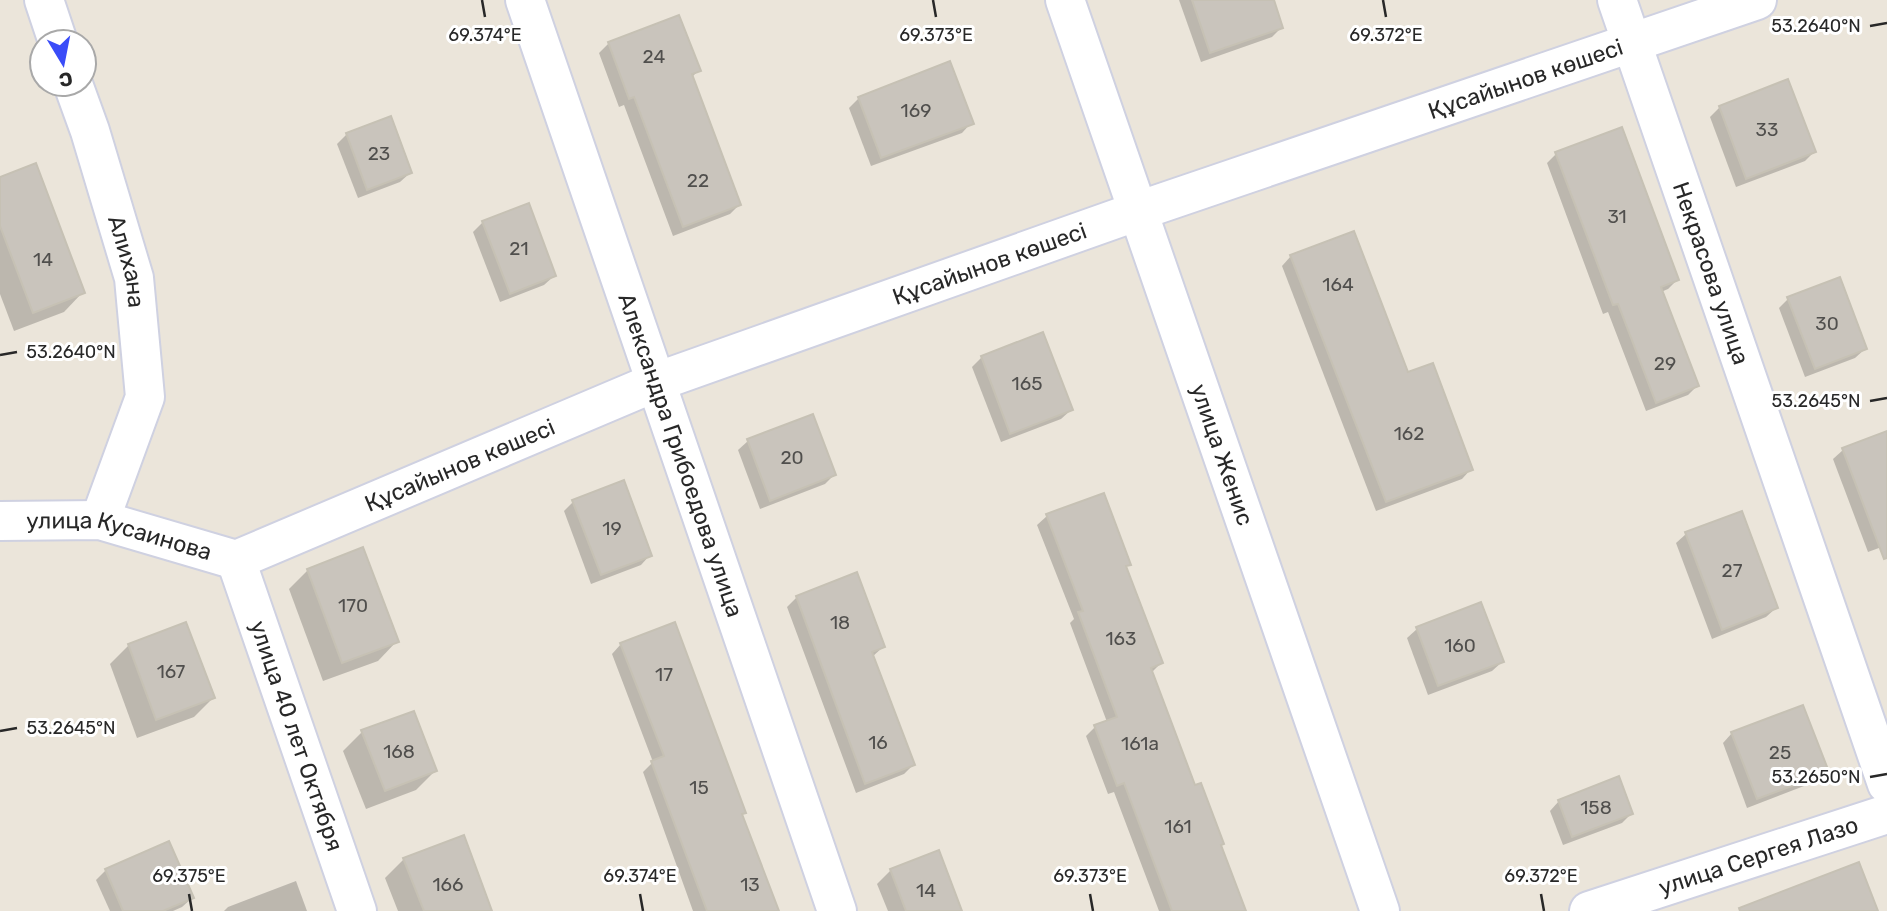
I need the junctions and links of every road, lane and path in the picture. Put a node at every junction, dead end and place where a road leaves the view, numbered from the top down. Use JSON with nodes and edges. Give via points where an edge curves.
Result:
{"nodes":[{"id":1,"x":44,"y":0,"type":"edge"},
{"id":2,"x":525,"y":0,"type":"edge"},
{"id":3,"x":1065,"y":0,"type":"edge"},
{"id":4,"x":1617,"y":0,"type":"edge"},
{"id":5,"x":1756,"y":0,"type":"edge"},
{"id":6,"x":53,"y":28,"type":"edge"},
{"id":7,"x":1631,"y":43,"type":"junction"},
{"id":8,"x":78,"y":98,"type":"edge"},
{"id":9,"x":1138,"y":211,"type":"junction"},
{"id":10,"x":656,"y":382,"type":"junction"},
{"id":11,"x":100,"y":520,"type":"junction"},
{"id":12,"x":0,"y":521,"type":"edge"},
{"id":13,"x":236,"y":560,"type":"junction"},
{"id":14,"x":1887,"y":784,"type":"edge"},
{"id":15,"x":1887,"y":814,"type":"edge"},
{"id":16,"x":357,"y":911,"type":"edge"},
{"id":17,"x":837,"y":911,"type":"edge"},
{"id":18,"x":1380,"y":911,"type":"edge"},
{"id":19,"x":1589,"y":911,"type":"edge"}],
"edges":[{"from":1,"to":6,"type":"street"},
{"from":2,"to":10,"type":"street","name":"Александра Грибоедова улица"},
{"from":3,"to":9,"type":"street","name":"улица Женис"},
{"from":4,"to":7,"type":"street","name":"Некрасова улица"},
{"from":5,"to":7,"type":"street","name":"Құсайынов көшесі"},
{"from":7,"to":9,"type":"street","name":"Құсайынов көшесі"},
{"from":7,"to":14,"type":"street","name":"Некрасова улица"},
{"from":8,"to":11,"type":"street","name":"Алихана","via":[[134,278],[145,397]]},
{"from":9,"to":10,"type":"street","name":"Құсайынов көшесі"},
{"from":9,"to":18,"type":"street","name":"улица Женис"},
{"from":10,"to":13,"type":"street","name":"Құсайынов көшесі"},
{"from":10,"to":17,"type":"street","name":"Александра Грибоедова улица"},
{"from":11,"to":12,"type":"street","name":"улица Кусаинова"},
{"from":11,"to":13,"type":"street","name":"улица Кусаинова"},
{"from":13,"to":16,"type":"street","name":"улица 40 лет Октября"},
{"from":15,"to":19,"type":"street","name":"улица Сергея Лазо"}]}
